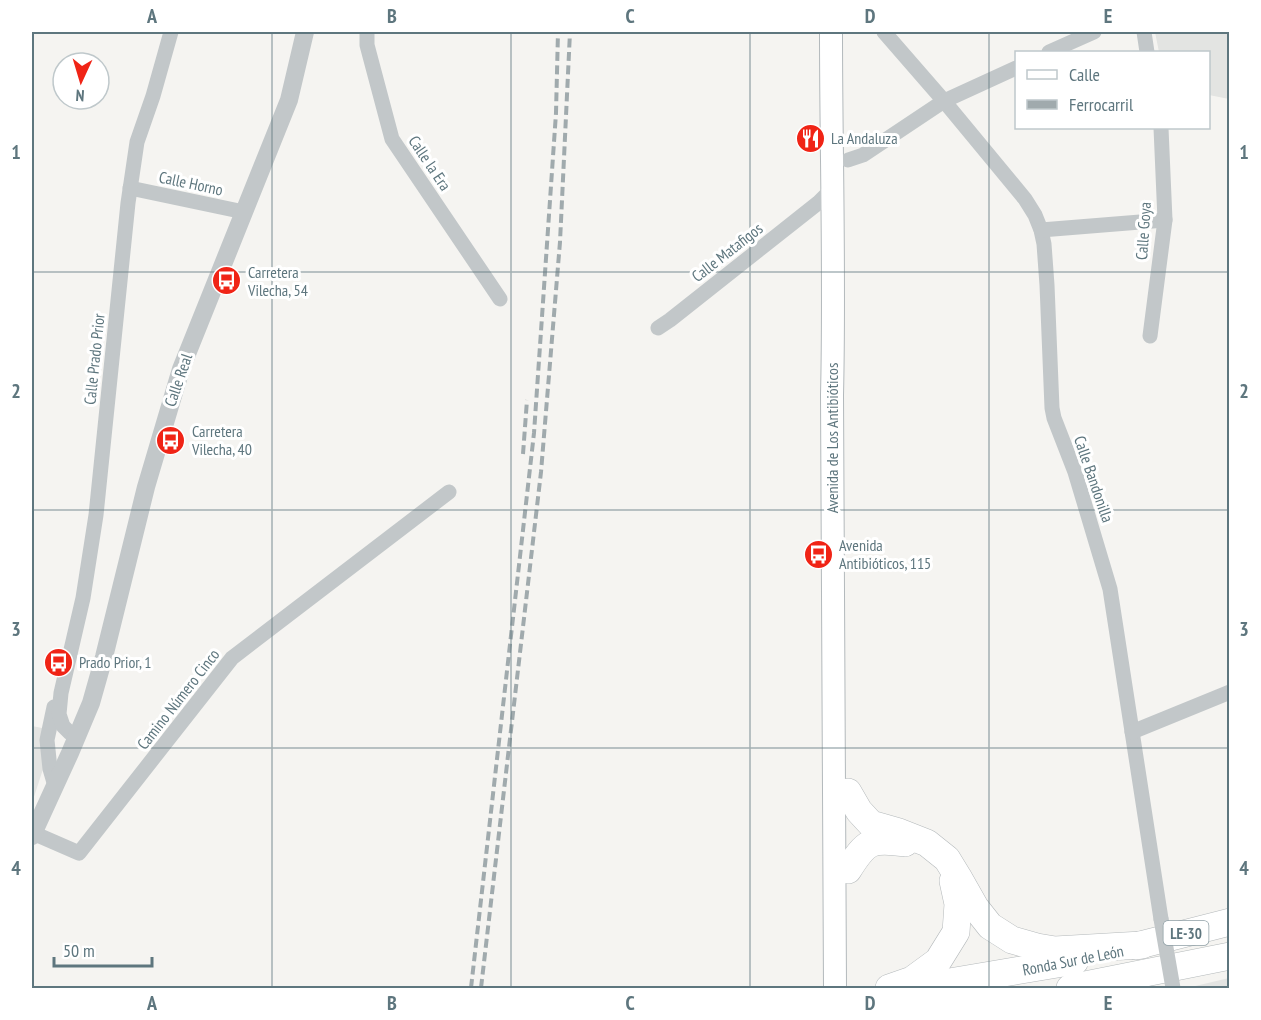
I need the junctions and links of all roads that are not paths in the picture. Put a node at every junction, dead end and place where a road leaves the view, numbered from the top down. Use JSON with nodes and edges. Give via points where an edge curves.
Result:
{"nodes":[{"id":1,"x":171,"y":32,"type":"edge"},
{"id":2,"x":305,"y":32,"type":"edge"},
{"id":3,"x":368,"y":32,"type":"edge"},
{"id":4,"x":831,"y":32,"type":"edge"},
{"id":5,"x":847,"y":32,"type":"edge"},
{"id":6,"x":884,"y":32,"type":"edge"},
{"id":7,"x":1094,"y":32,"type":"edge"},
{"id":8,"x":1144,"y":32,"type":"edge"},
{"id":9,"x":1051,"y":51,"type":"edge"},
{"id":10,"x":1148,"y":51,"type":"edge"},
{"id":11,"x":831,"y":61,"type":"junction"},
{"id":12,"x":1015,"y":69,"type":"edge"},
{"id":13,"x":944,"y":101,"type":"junction"},
{"id":14,"x":1161,"y":129,"type":"edge"},
{"id":15,"x":848,"y":160,"type":"junction"},
{"id":16,"x":130,"y":188,"type":"junction"},
{"id":17,"x":828,"y":202,"type":"junction"},
{"id":18,"x":244,"y":212,"type":"junction"},
{"id":19,"x":1165,"y":220,"type":"junction"},
{"id":20,"x":1041,"y":230,"type":"junction"},
{"id":21,"x":500,"y":299,"type":"dead end"},
{"id":22,"x":658,"y":328,"type":"dead end"},
{"id":23,"x":1149,"y":336,"type":"dead end"},
{"id":24,"x":847,"y":361,"type":"junction"},
{"id":25,"x":832,"y":395,"type":"junction"},
{"id":26,"x":448,"y":492,"type":"dead end"},
{"id":27,"x":846,"y":528,"type":"junction"},
{"id":28,"x":833,"y":627,"type":"junction"},
{"id":29,"x":1230,"y":692,"type":"edge"},
{"id":30,"x":61,"y":693,"type":"junction"},
{"id":31,"x":1132,"y":732,"type":"junction"},
{"id":32,"x":78,"y":734,"type":"junction"},
{"id":33,"x":47,"y":740,"type":"junction"},
{"id":34,"x":70,"y":753,"type":"junction"},
{"id":35,"x":54,"y":786,"type":"junction"},
{"id":36,"x":848,"y":792,"type":"joint"},
{"id":37,"x":864,"y":832,"type":"junction"},
{"id":38,"x":32,"y":835,"type":"edge"},
{"id":39,"x":848,"y":870,"type":"joint"},
{"id":40,"x":1230,"y":922,"type":"edge"},
{"id":41,"x":1142,"y":945,"type":"junction"},
{"id":42,"x":1230,"y":958,"type":"edge"},
{"id":43,"x":835,"y":988,"type":"edge"},
{"id":44,"x":840,"y":988,"type":"edge"},
{"id":45,"x":848,"y":988,"type":"edge"},
{"id":46,"x":889,"y":988,"type":"edge"},
{"id":47,"x":914,"y":988,"type":"edge"},
{"id":48,"x":1070,"y":988,"type":"edge"},
{"id":49,"x":1113,"y":988,"type":"edge"},
{"id":50,"x":1173,"y":988,"type":"edge"}],
"edges":[{"from":1,"to":16,"type":"street","name":"Calle Prado Prior","via":[[137,142]]},
{"from":2,"to":18,"type":"street","name":"Calle Real","via":[[289,100]]},
{"from":3,"to":21,"type":"street","name":"Calle la Era","via":[[392,139]]},
{"from":4,"to":11,"type":"main road","name":"Avenida de Los Antibióticos"},
{"from":5,"to":15,"type":"main road","name":"Avenida de Los Antibióticos"},
{"from":6,"to":13,"type":"street","name":"Calle Bandonilla"},
{"from":7,"to":9,"type":"street"},
{"from":8,"to":10,"type":"street"},
{"from":11,"to":15,"type":"main road","via":[[839,89],[839,152]]},
{"from":11,"to":17,"type":"main road","name":"Avenida de Los Antibióticos"},
{"from":12,"to":13,"type":"street"},
{"from":13,"to":15,"type":"street","via":[[863,155]]},
{"from":13,"to":20,"type":"street","name":"Calle Bandonilla","via":[[1025,199]]},
{"from":14,"to":19,"type":"street","name":"Calle Goya"},
{"from":15,"to":17,"type":"main road"},
{"from":15,"to":24,"type":"main road","name":"Avenida de Los Antibióticos"},
{"from":16,"to":18,"type":"street","name":"Calle Horno"},
{"from":16,"to":30,"type":"street","name":"Calle Prado Prior","via":[[96,514],[83,598]]},
{"from":17,"to":22,"type":"street","name":"Calle Matafigos"},
{"from":17,"to":25,"type":"main road","name":"Avenida de Los Antibióticos","via":[[834,323]]},
{"from":18,"to":32,"type":"street","name":"Calle Real","via":[[177,380],[104,657]]},
{"from":19,"to":20,"type":"street"},
{"from":19,"to":23,"type":"street","name":"Calle Goya"},
{"from":20,"to":31,"type":"street","name":"Calle Bandonilla","via":[[1052,408],[1106,572]]},
{"from":24,"to":25,"type":"main road","via":[[841,383]]},
{"from":24,"to":27,"type":"main road","name":"Avenida de Los Antibióticos"},
{"from":25,"to":27,"type":"main road","via":[[839,406],[840,498]]},
{"from":25,"to":28,"type":"main road","name":"Avenida de Los Antibióticos"},
{"from":26,"to":38,"type":"street","name":"Camino Número Cinco","via":[[232,658],[79,853]]},
{"from":27,"to":36,"type":"main road","name":"Avenida de Los Antibióticos"},
{"from":28,"to":37,"type":"main road","via":[[840,660],[842,807]]},
{"from":28,"to":43,"type":"main road","name":"Avenida de Los Antibióticos"},
{"from":29,"to":31,"type":"street"},
{"from":30,"to":32,"type":"street","name":"Calle Prado Prior","via":[[59,714],[63,726]]},
{"from":30,"to":33,"type":"street","name":"Calle Prado Prior","via":[[55,702]]},
{"from":31,"to":50,"type":"street","name":"Calle Bandonilla","bridge":true},
{"from":32,"to":34,"type":"street","name":"Calle Real"},
{"from":33,"to":34,"type":"street"},
{"from":33,"to":35,"type":"street","name":"Calle Prado Prior"},
{"from":34,"to":35,"type":"street","name":"Calle Real"},
{"from":35,"to":38,"type":"street","name":"Calle Real"},
{"from":36,"to":37,"type":"highway","via":[[859,811]]},
{"from":37,"to":39,"type":"highway","via":[[860,851]]},
{"from":37,"to":41,"type":"highway","via":[[899,832],[927,843],[947,859],[990,926],[1012,940],[1055,950]]},
{"from":37,"to":44,"type":"main road","via":[[842,848]]},
{"from":37,"to":46,"type":"highway","via":[[905,843],[934,858],[952,881],[958,904],[956,932],[938,961],[912,980]]},
{"from":39,"to":45,"type":"main road"},
{"from":40,"to":41,"type":"highway","name":"Ronda Sur de León","number":"LE-30"},
{"from":41,"to":47,"type":"highway","name":"Ronda Sur de León","number":"LE-30","via":[[1094,958]]},
{"from":42,"to":48,"type":"highway","name":"Ronda Sur de León","number":"LE-30"},
{"from":42,"to":49,"type":"highway"}]}
